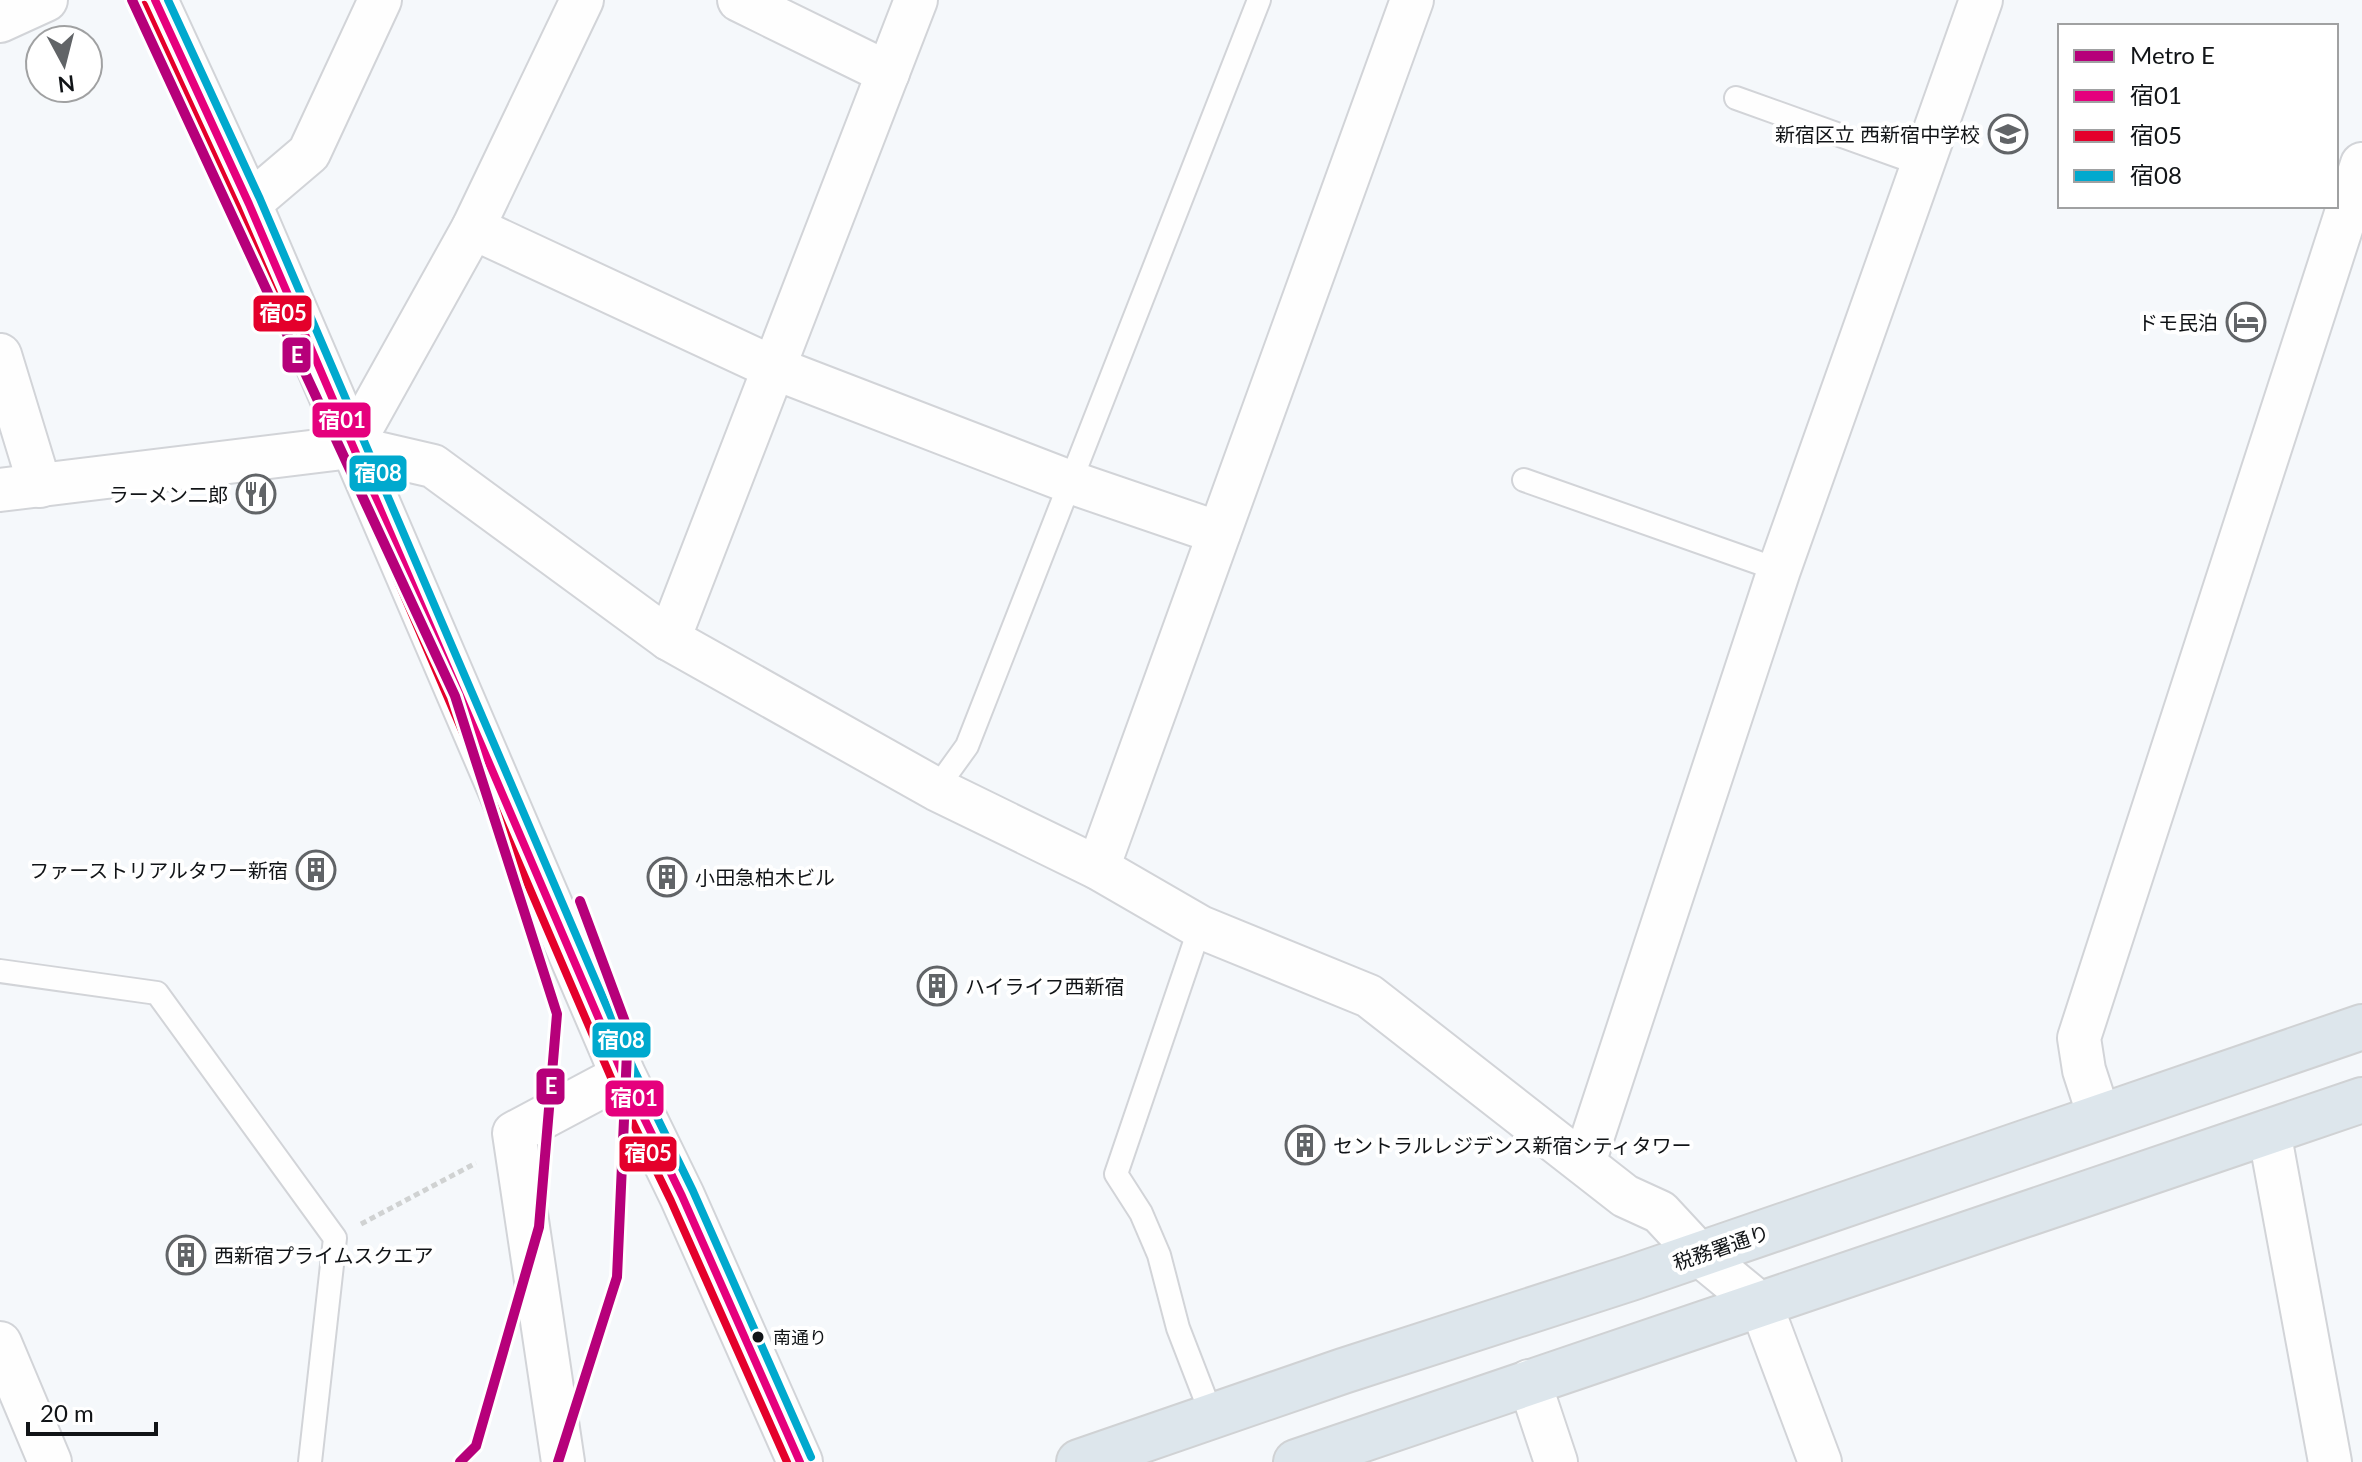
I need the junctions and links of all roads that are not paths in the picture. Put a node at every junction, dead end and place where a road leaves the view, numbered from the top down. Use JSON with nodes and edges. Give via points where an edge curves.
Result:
{"nodes":[{"id":1,"x":46,"y":0,"type":"edge"},
{"id":2,"x":155,"y":0,"type":"edge"},
{"id":3,"x":380,"y":0,"type":"edge"},
{"id":4,"x":582,"y":0,"type":"edge"},
{"id":5,"x":739,"y":0,"type":"edge"},
{"id":6,"x":916,"y":0,"type":"edge"},
{"id":7,"x":1259,"y":0,"type":"edge"},
{"id":8,"x":1412,"y":0,"type":"edge"},
{"id":9,"x":1981,"y":0,"type":"edge"},
{"id":10,"x":0,"y":21,"type":"edge"},
{"id":11,"x":888,"y":73,"type":"junction"},
{"id":12,"x":1736,"y":98,"type":"dead end"},
{"id":13,"x":2362,"y":164,"type":"edge"},
{"id":14,"x":1923,"y":165,"type":"junction"},
{"id":15,"x":249,"y":204,"type":"junction"},
{"id":16,"x":473,"y":228,"type":"junction"},
{"id":17,"x":0,"y":355,"type":"edge"},
{"id":18,"x":774,"y":368,"type":"junction"},
{"id":19,"x":351,"y":447,"type":"junction"},
{"id":20,"x":1524,"y":480,"type":"dead end"},
{"id":21,"x":1070,"y":482,"type":"junction"},
{"id":22,"x":20,"y":488,"type":"edge"},
{"id":23,"x":1219,"y":533,"type":"junction"},
{"id":24,"x":1779,"y":570,"type":"junction"},
{"id":25,"x":669,"y":639,"type":"junction"},
{"id":26,"x":936,"y":789,"type":"junction"},
{"id":27,"x":1098,"y":868,"type":"junction"},
{"id":28,"x":1200,"y":927,"type":"junction"},
{"id":29,"x":0,"y":971,"type":"edge"},
{"id":30,"x":2362,"y":1027,"type":"edge"},
{"id":31,"x":2362,"y":1044,"type":"edge"},
{"id":32,"x":2266,"y":1059,"type":"junction"},
{"id":33,"x":623,"y":1075,"type":"junction"},
{"id":34,"x":2362,"y":1100,"type":"edge"},
{"id":35,"x":2099,"y":1116,"type":"junction"},
{"id":36,"x":2269,"y":1131,"type":"junction"},
{"id":37,"x":1584,"y":1163,"type":"junction"},
{"id":38,"x":1699,"y":1254,"type":"junction"},
{"id":39,"x":1761,"y":1305,"type":"junction"},
{"id":40,"x":0,"y":1343,"type":"edge"},
{"id":41,"x":1529,"y":1381,"type":"junction"},
{"id":42,"x":1212,"y":1416,"type":"junction"},
{"id":43,"x":50,"y":1462,"type":"edge"},
{"id":44,"x":310,"y":1462,"type":"edge"},
{"id":45,"x":563,"y":1462,"type":"edge"},
{"id":46,"x":800,"y":1462,"type":"edge"},
{"id":47,"x":1079,"y":1462,"type":"edge"},
{"id":48,"x":1296,"y":1462,"type":"edge"},
{"id":49,"x":1556,"y":1462,"type":"edge"},
{"id":50,"x":1820,"y":1462,"type":"edge"},
{"id":51,"x":2330,"y":1462,"type":"edge"}],
"edges":[{"from":1,"to":10,"type":"street"},
{"from":2,"to":15,"type":"street"},
{"from":3,"to":15,"type":"street","via":[[309,153]]},
{"from":4,"to":16,"type":"street"},
{"from":5,"to":11,"type":"street"},
{"from":6,"to":11,"type":"street"},
{"from":7,"to":21,"type":"lane"},
{"from":8,"to":23,"type":"street"},
{"from":9,"to":14,"type":"street"},
{"from":11,"to":18,"type":"street"},
{"from":12,"to":14,"type":"lane"},
{"from":13,"to":35,"type":"street","via":[[2079,1038]]},
{"from":14,"to":24,"type":"street"},
{"from":15,"to":19,"type":"street"},
{"from":16,"to":18,"type":"street"},
{"from":16,"to":19,"type":"street"},
{"from":17,"to":22,"type":"street"},
{"from":18,"to":21,"type":"street"},
{"from":18,"to":25,"type":"street"},
{"from":19,"to":22,"type":"street"},
{"from":19,"to":25,"type":"street","via":[[433,466]]},
{"from":19,"to":33,"type":"street"},
{"from":20,"to":24,"type":"lane"},
{"from":21,"to":23,"type":"street"},
{"from":21,"to":26,"type":"lane","via":[[967,746]]},
{"from":23,"to":27,"type":"street"},
{"from":24,"to":37,"type":"street"},
{"from":25,"to":26,"type":"street"},
{"from":26,"to":27,"type":"street"},
{"from":27,"to":28,"type":"street"},
{"from":28,"to":37,"type":"street","via":[[1369,996]]},
{"from":28,"to":42,"type":"lane","via":[[1116,1174],[1159,1255],[1178,1328]]},
{"from":29,"to":44,"type":"lane","via":[[157,993],[335,1238]]},
{"from":30,"to":32,"type":"main road","name":"税務署通り"},
{"from":31,"to":32,"type":"main road"},
{"from":32,"to":35,"type":"main road","name":"税務署通り"},
{"from":33,"to":45,"type":"street","via":[[514,1133]]},
{"from":33,"to":46,"type":"street"},
{"from":34,"to":36,"type":"main road"},
{"from":35,"to":38,"type":"main road","name":"税務署通り"},
{"from":36,"to":39,"type":"main road"},
{"from":36,"to":51,"type":"street"},
{"from":37,"to":38,"type":"street","via":[[1625,1196],[1660,1212]]},
{"from":38,"to":39,"type":"street"},
{"from":38,"to":42,"type":"main road","name":"税務署通り"},
{"from":39,"to":41,"type":"main road"},
{"from":39,"to":50,"type":"street"},
{"from":40,"to":43,"type":"street"},
{"from":41,"to":48,"type":"main road"},
{"from":41,"to":49,"type":"street"},
{"from":42,"to":47,"type":"main road","name":"税務署通り"}]}
